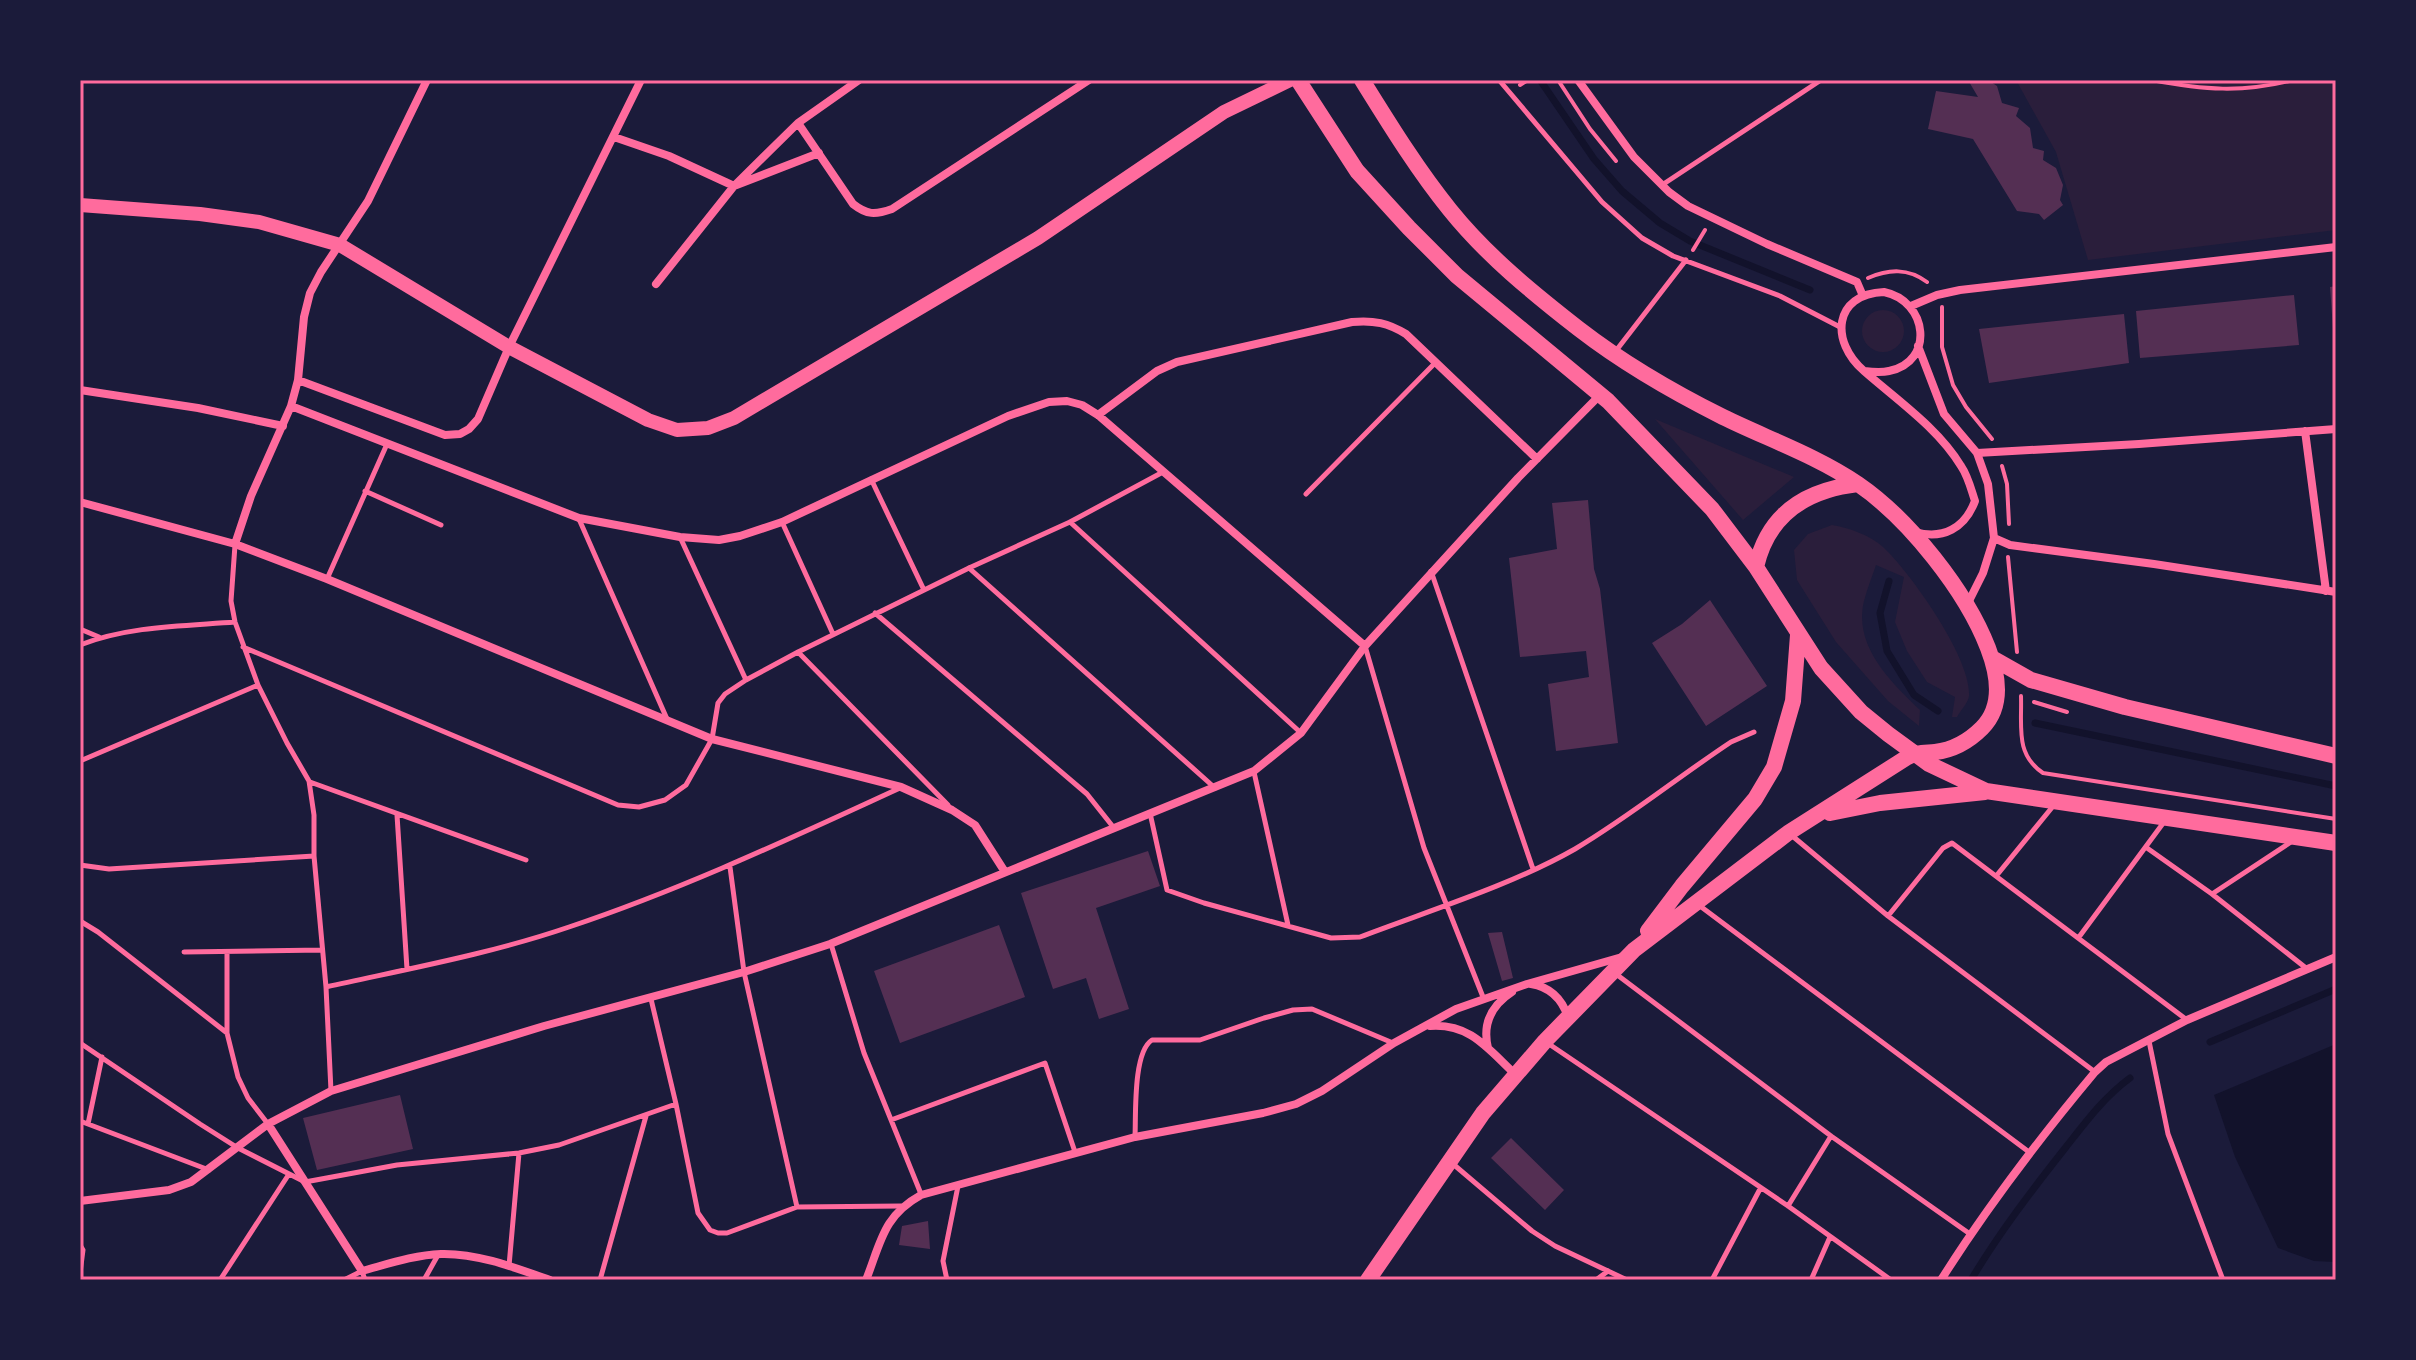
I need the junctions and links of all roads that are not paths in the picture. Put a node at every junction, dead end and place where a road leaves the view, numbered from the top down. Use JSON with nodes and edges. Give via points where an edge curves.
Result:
{"nodes":[{"id":1,"x":427,"y":80,"type":"edge"},
{"id":2,"x":641,"y":80,"type":"edge"},
{"id":3,"x":859,"y":80,"type":"edge"},
{"id":4,"x":1089,"y":80,"type":"edge"},
{"id":5,"x":1290,"y":80,"type":"edge"},
{"id":6,"x":1298,"y":80,"type":"edge"},
{"id":7,"x":1362,"y":80,"type":"edge"},
{"id":8,"x":1499,"y":80,"type":"edge"},
{"id":9,"x":1578,"y":80,"type":"edge"},
{"id":10,"x":1821,"y":80,"type":"edge"},
{"id":11,"x":798,"y":123,"type":"junction"},
{"id":12,"x":614,"y":137,"type":"junction"},
{"id":13,"x":819,"y":153,"type":"junction"},
{"id":14,"x":1662,"y":185,"type":"junction"},
{"id":15,"x":734,"y":186,"type":"junction"},
{"id":16,"x":80,"y":205,"type":"edge"},
{"id":17,"x":340,"y":245,"type":"junction"},
{"id":18,"x":2336,"y":247,"type":"edge"},
{"id":19,"x":1686,"y":260,"type":"junction"},
{"id":20,"x":656,"y":284,"type":"dead end"},
{"id":21,"x":1863,"y":296,"type":"junction"},
{"id":22,"x":1911,"y":306,"type":"junction"},
{"id":23,"x":1841,"y":328,"type":"junction"},
{"id":24,"x":1918,"y":346,"type":"junction"},
{"id":25,"x":509,"y":347,"type":"junction"},
{"id":26,"x":1614,"y":353,"type":"junction"},
{"id":27,"x":1437,"y":361,"type":"junction"},
{"id":28,"x":1864,"y":371,"type":"junction"},
{"id":29,"x":298,"y":380,"type":"junction"},
{"id":30,"x":80,"y":390,"type":"edge"},
{"id":31,"x":1600,"y":395,"type":"junction"},
{"id":32,"x":291,"y":406,"type":"junction"},
{"id":33,"x":1098,"y":415,"type":"junction"},
{"id":34,"x":283,"y":426,"type":"junction"},
{"id":35,"x":2336,"y":429,"type":"edge"},
{"id":36,"x":2305,"y":431,"type":"junction"},
{"id":37,"x":388,"y":443,"type":"junction"},
{"id":38,"x":1977,"y":453,"type":"junction"},
{"id":39,"x":1537,"y":459,"type":"junction"},
{"id":40,"x":1163,"y":472,"type":"junction"},
{"id":41,"x":871,"y":478,"type":"junction"},
{"id":42,"x":1858,"y":484,"type":"junction"},
{"id":43,"x":365,"y":491,"type":"junction"},
{"id":44,"x":1306,"y":494,"type":"dead end"},
{"id":45,"x":80,"y":502,"type":"edge"},
{"id":46,"x":579,"y":518,"type":"junction"},
{"id":47,"x":782,"y":522,"type":"junction"},
{"id":48,"x":1070,"y":522,"type":"junction"},
{"id":49,"x":441,"y":525,"type":"dead end"},
{"id":50,"x":1914,"y":532,"type":"junction"},
{"id":51,"x":680,"y":537,"type":"junction"},
{"id":52,"x":1994,"y":538,"type":"junction"},
{"id":53,"x":235,"y":544,"type":"junction"},
{"id":54,"x":1756,"y":567,"type":"junction"},
{"id":55,"x":969,"y":568,"type":"junction"},
{"id":56,"x":1431,"y":571,"type":"junction"},
{"id":57,"x":327,"y":579,"type":"junction"},
{"id":58,"x":924,"y":590,"type":"junction"},
{"id":59,"x":2326,"y":591,"type":"junction"},
{"id":60,"x":2336,"y":592,"type":"edge"},
{"id":61,"x":1967,"y":606,"type":"junction"},
{"id":62,"x":875,"y":613,"type":"junction"},
{"id":63,"x":235,"y":622,"type":"junction"},
{"id":64,"x":80,"y":629,"type":"edge"},
{"id":65,"x":833,"y":634,"type":"junction"},
{"id":66,"x":1798,"y":635,"type":"junction"},
{"id":67,"x":100,"y":637,"type":"junction"},
{"id":68,"x":80,"y":645,"type":"edge"},
{"id":69,"x":1365,"y":646,"type":"junction"},
{"id":70,"x":243,"y":647,"type":"junction"},
{"id":71,"x":798,"y":652,"type":"junction"},
{"id":72,"x":1992,"y":658,"type":"junction"},
{"id":73,"x":746,"y":680,"type":"junction"},
{"id":74,"x":258,"y":685,"type":"junction"},
{"id":75,"x":668,"y":722,"type":"junction"},
{"id":76,"x":1754,"y":732,"type":"dead end"},
{"id":77,"x":1301,"y":733,"type":"junction"},
{"id":78,"x":712,"y":739,"type":"junction"},
{"id":79,"x":1915,"y":753,"type":"junction"},
{"id":80,"x":2336,"y":756,"type":"edge"},
{"id":81,"x":80,"y":761,"type":"edge"},
{"id":82,"x":1254,"y":771,"type":"junction"},
{"id":83,"x":309,"y":781,"type":"junction"},
{"id":84,"x":901,"y":787,"type":"junction"},
{"id":85,"x":1215,"y":788,"type":"junction"},
{"id":86,"x":1986,"y":791,"type":"junction"},
{"id":87,"x":2056,"y":803,"type":"junction"},
{"id":88,"x":952,"y":810,"type":"junction"},
{"id":89,"x":1150,"y":813,"type":"junction"},
{"id":90,"x":397,"y":815,"type":"junction"},
{"id":91,"x":1811,"y":818,"type":"junction"},
{"id":92,"x":2167,"y":818,"type":"junction"},
{"id":93,"x":1114,"y":829,"type":"junction"},
{"id":94,"x":1788,"y":833,"type":"junction"},
{"id":95,"x":2299,"y":837,"type":"junction"},
{"id":96,"x":2336,"y":843,"type":"edge"},
{"id":97,"x":2147,"y":848,"type":"junction"},
{"id":98,"x":314,"y":856,"type":"junction"},
{"id":99,"x":526,"y":860,"type":"dead end"},
{"id":100,"x":80,"y":865,"type":"edge"},
{"id":101,"x":730,"y":867,"type":"junction"},
{"id":102,"x":1533,"y":869,"type":"junction"},
{"id":103,"x":1005,"y":872,"type":"junction"},
{"id":104,"x":1997,"y":875,"type":"junction"},
{"id":105,"x":2212,"y":894,"type":"junction"},
{"id":106,"x":1695,"y":902,"type":"junction"},
{"id":107,"x":1447,"y":904,"type":"junction"},
{"id":108,"x":1888,"y":916,"type":"junction"},
{"id":109,"x":80,"y":921,"type":"edge"},
{"id":110,"x":1288,"y":925,"type":"junction"},
{"id":111,"x":2079,"y":937,"type":"junction"},
{"id":112,"x":830,"y":944,"type":"junction"},
{"id":113,"x":322,"y":950,"type":"junction"},
{"id":114,"x":184,"y":952,"type":"dead end"},
{"id":115,"x":227,"y":952,"type":"junction"},
{"id":116,"x":1632,"y":953,"type":"junction"},
{"id":117,"x":2336,"y":957,"type":"edge"},
{"id":118,"x":407,"y":969,"type":"junction"},
{"id":119,"x":2307,"y":969,"type":"junction"},
{"id":120,"x":744,"y":972,"type":"junction"},
{"id":121,"x":1614,"y":972,"type":"junction"},
{"id":122,"x":1527,"y":984,"type":"junction"},
{"id":123,"x":326,"y":987,"type":"junction"},
{"id":124,"x":1483,"y":997,"type":"junction"},
{"id":125,"x":651,"y":999,"type":"junction"},
{"id":126,"x":1568,"y":1017,"type":"junction"},
{"id":127,"x":2187,"y":1020,"type":"junction"},
{"id":128,"x":1426,"y":1027,"type":"junction"},
{"id":129,"x":227,"y":1033,"type":"junction"},
{"id":130,"x":2148,"y":1038,"type":"junction"},
{"id":131,"x":1545,"y":1041,"type":"junction"},
{"id":132,"x":80,"y":1043,"type":"edge"},
{"id":133,"x":1394,"y":1043,"type":"junction"},
{"id":134,"x":1489,"y":1049,"type":"junction"},
{"id":135,"x":102,"y":1057,"type":"junction"},
{"id":136,"x":2095,"y":1072,"type":"junction"},
{"id":137,"x":1515,"y":1074,"type":"junction"},
{"id":138,"x":331,"y":1091,"type":"junction"},
{"id":139,"x":676,"y":1104,"type":"junction"},
{"id":140,"x":646,"y":1115,"type":"junction"},
{"id":141,"x":891,"y":1120,"type":"junction"},
{"id":142,"x":80,"y":1121,"type":"edge"},
{"id":143,"x":88,"y":1124,"type":"junction"},
{"id":144,"x":268,"y":1124,"type":"junction"},
{"id":145,"x":1831,"y":1136,"type":"junction"},
{"id":146,"x":1135,"y":1137,"type":"junction"},
{"id":147,"x":238,"y":1148,"type":"junction"},
{"id":148,"x":2029,"y":1152,"type":"junction"},
{"id":149,"x":519,"y":1153,"type":"junction"},
{"id":150,"x":1075,"y":1153,"type":"junction"},
{"id":151,"x":1449,"y":1162,"type":"junction"},
{"id":152,"x":210,"y":1170,"type":"junction"},
{"id":153,"x":289,"y":1174,"type":"junction"},
{"id":154,"x":305,"y":1182,"type":"junction"},
{"id":155,"x":958,"y":1186,"type":"junction"},
{"id":156,"x":1760,"y":1189,"type":"junction"},
{"id":157,"x":921,"y":1195,"type":"junction"},
{"id":158,"x":80,"y":1201,"type":"edge"},
{"id":159,"x":901,"y":1206,"type":"junction"},
{"id":160,"x":1788,"y":1206,"type":"junction"},
{"id":161,"x":797,"y":1207,"type":"junction"},
{"id":162,"x":1970,"y":1234,"type":"junction"},
{"id":163,"x":1830,"y":1237,"type":"junction"},
{"id":164,"x":80,"y":1245,"type":"edge"},
{"id":165,"x":439,"y":1254,"type":"junction"},
{"id":166,"x":509,"y":1266,"type":"junction"},
{"id":167,"x":1608,"y":1271,"type":"junction"},
{"id":168,"x":80,"y":1273,"type":"edge"},
{"id":169,"x":364,"y":1276,"type":"edge"},
{"id":170,"x":536,"y":1278,"type":"edge"},
{"id":171,"x":220,"y":1280,"type":"edge"},
{"id":172,"x":344,"y":1280,"type":"edge"},
{"id":173,"x":424,"y":1280,"type":"edge"},
{"id":174,"x":550,"y":1280,"type":"edge"},
{"id":175,"x":600,"y":1280,"type":"edge"},
{"id":176,"x":866,"y":1280,"type":"edge"},
{"id":177,"x":947,"y":1280,"type":"edge"},
{"id":178,"x":1368,"y":1280,"type":"edge"},
{"id":179,"x":1596,"y":1280,"type":"edge"},
{"id":180,"x":1627,"y":1280,"type":"edge"},
{"id":181,"x":1712,"y":1280,"type":"edge"},
{"id":182,"x":1811,"y":1280,"type":"edge"},
{"id":183,"x":1891,"y":1280,"type":"edge"},
{"id":184,"x":1941,"y":1280,"type":"edge"},
{"id":185,"x":2223,"y":1280,"type":"edge"}],
"edges":[{"from":1,"to":17,"type":"street","via":[[368,201]]},
{"from":2,"to":12,"type":"street"},
{"from":3,"to":11,"type":"street"},
{"from":4,"to":13,"type":"street","via":[[875,215],[853,204]]},
{"from":5,"to":25,"type":"street","via":[[1224,112],[1038,238],[734,418],[708,428],[677,430],[648,420]]},
{"from":6,"to":31,"type":"main road","via":[[1357,171],[1409,228],[1457,276]]},
{"from":7,"to":26,"type":"main road","via":[[1404,149],[1452,212],[1515,278]]},
{"from":8,"to":19,"type":"lane","via":[[1615,215],[1642,238]]},
{"from":9,"to":14,"type":"street","via":[[1634,157]]},
{"from":10,"to":14,"type":"lane"},
{"from":11,"to":13,"type":"street"},
{"from":11,"to":15,"type":"street"},
{"from":12,"to":15,"type":"street"},
{"from":12,"to":25,"type":"street"},
{"from":13,"to":15,"type":"street"},
{"from":14,"to":21,"type":"street","via":[[1688,206],[1857,282]]},
{"from":15,"to":20,"type":"street"},
{"from":16,"to":17,"type":"street","via":[[259,222]]},
{"from":17,"to":25,"type":"street"},
{"from":17,"to":29,"type":"street","via":[[310,293]]},
{"from":18,"to":22,"type":"street","via":[[1972,288]]},
{"from":19,"to":23,"type":"lane","via":[[1780,296]]},
{"from":19,"to":26,"type":"lane"},
{"from":21,"to":22,"type":"street","via":[[1894,294]]},
{"from":21,"to":23,"type":"street","via":[[1848,309]]},
{"from":22,"to":24,"type":"street","via":[[1920,325]]},
{"from":23,"to":28,"type":"street","via":[[1848,356]]},
{"from":24,"to":28,"type":"street","via":[[1902,366]]},
{"from":24,"to":38,"type":"street","via":[[1944,414]]},
{"from":25,"to":29,"type":"street","via":[[478,419],[460,434],[445,435]]},
{"from":26,"to":42,"type":"main road","via":[[1681,395]]},
{"from":27,"to":33,"type":"street","via":[[1391,325],[1352,322],[1177,362]]},
{"from":27,"to":39,"type":"street"},
{"from":27,"to":44,"type":"lane"},
{"from":28,"to":50,"type":"street","via":[[1951,451],[1975,501],[1952,531],[1933,536]]},
{"from":29,"to":32,"type":"street"},
{"from":30,"to":34,"type":"street"},
{"from":31,"to":39,"type":"street"},
{"from":31,"to":54,"type":"main road","via":[[1712,509]]},
{"from":32,"to":34,"type":"street"},
{"from":32,"to":37,"type":"street"},
{"from":33,"to":40,"type":"street"},
{"from":33,"to":41,"type":"street","via":[[1067,401],[1049,402]]},
{"from":34,"to":53,"type":"street"},
{"from":35,"to":36,"type":"street"},
{"from":36,"to":38,"type":"street"},
{"from":36,"to":59,"type":"street"},
{"from":37,"to":43,"type":"lane"},
{"from":37,"to":46,"type":"street"},
{"from":38,"to":52,"type":"street","via":[[1988,484]]},
{"from":39,"to":56,"type":"street"},
{"from":40,"to":48,"type":"lane"},
{"from":40,"to":69,"type":"street"},
{"from":41,"to":47,"type":"street"},
{"from":41,"to":58,"type":"lane"},
{"from":42,"to":50,"type":"main road"},
{"from":42,"to":54,"type":"main road","via":[[1828,489],[1797,504],[1765,537]]},
{"from":43,"to":49,"type":"lane"},
{"from":43,"to":57,"type":"lane"},
{"from":45,"to":53,"type":"street"},
{"from":46,"to":51,"type":"street"},
{"from":46,"to":75,"type":"lane"},
{"from":47,"to":51,"type":"street","via":[[719,540]]},
{"from":47,"to":65,"type":"lane"},
{"from":48,"to":55,"type":"lane"},
{"from":48,"to":77,"type":"lane"},
{"from":50,"to":61,"type":"main road"},
{"from":51,"to":73,"type":"lane"},
{"from":52,"to":59,"type":"street","via":[[2010,545]]},
{"from":52,"to":61,"type":"street"},
{"from":53,"to":57,"type":"street"},
{"from":53,"to":63,"type":"lane"},
{"from":54,"to":66,"type":"main road"},
{"from":55,"to":58,"type":"lane"},
{"from":55,"to":85,"type":"lane"},
{"from":56,"to":69,"type":"street"},
{"from":56,"to":102,"type":"lane"},
{"from":57,"to":75,"type":"street"},
{"from":58,"to":62,"type":"lane"},
{"from":59,"to":60,"type":"street"},
{"from":61,"to":72,"type":"main road"},
{"from":62,"to":65,"type":"lane"},
{"from":62,"to":93,"type":"lane","via":[[1087,794]]},
{"from":63,"to":67,"type":"lane"},
{"from":63,"to":70,"type":"lane"},
{"from":64,"to":67,"type":"lane"},
{"from":65,"to":71,"type":"lane"},
{"from":66,"to":79,"type":"main road","via":[[1861,712]]},
{"from":66,"to":116,"type":"main road","via":[[1793,701],[1774,767],[1755,799]]},
{"from":67,"to":68,"type":"lane"},
{"from":69,"to":77,"type":"street"},
{"from":69,"to":107,"type":"lane","via":[[1424,848]]},
{"from":70,"to":74,"type":"lane"},
{"from":70,"to":78,"type":"lane","via":[[618,805],[639,807],[665,800],[686,785]]},
{"from":71,"to":73,"type":"lane"},
{"from":71,"to":88,"type":"lane"},
{"from":72,"to":79,"type":"main road","via":[[1997,693],[1988,720],[1950,749]]},
{"from":72,"to":80,"type":"main road","via":[[2019,675],[2125,707]]},
{"from":73,"to":78,"type":"lane","via":[[718,703]]},
{"from":74,"to":81,"type":"lane"},
{"from":74,"to":83,"type":"lane"},
{"from":75,"to":78,"type":"street"},
{"from":76,"to":102,"type":"lane","via":[[1731,742],[1610,828]]},
{"from":77,"to":82,"type":"street"},
{"from":78,"to":84,"type":"street"},
{"from":79,"to":86,"type":"main road"},
{"from":79,"to":91,"type":"main road"},
{"from":82,"to":85,"type":"street"},
{"from":82,"to":110,"type":"lane"},
{"from":83,"to":90,"type":"lane"},
{"from":83,"to":98,"type":"lane"},
{"from":84,"to":88,"type":"street"},
{"from":84,"to":101,"type":"lane"},
{"from":85,"to":89,"type":"street"},
{"from":86,"to":87,"type":"main road"},
{"from":86,"to":91,"type":"main road","via":[[1869,805]]},
{"from":87,"to":92,"type":"main road"},
{"from":87,"to":104,"type":"lane"},
{"from":88,"to":103,"type":"street","via":[[975,825]]},
{"from":89,"to":93,"type":"street"},
{"from":89,"to":110,"type":"lane","via":[[1167,890]]},
{"from":90,"to":99,"type":"lane"},
{"from":90,"to":118,"type":"lane"},
{"from":91,"to":94,"type":"main road"},
{"from":92,"to":95,"type":"main road"},
{"from":92,"to":97,"type":"lane"},
{"from":93,"to":103,"type":"street"},
{"from":94,"to":106,"type":"main road"},
{"from":94,"to":108,"type":"lane"},
{"from":95,"to":96,"type":"main road"},
{"from":95,"to":105,"type":"lane"},
{"from":97,"to":105,"type":"lane"},
{"from":97,"to":111,"type":"lane"},
{"from":98,"to":100,"type":"lane","via":[[109,869]]},
{"from":98,"to":113,"type":"lane"},
{"from":101,"to":118,"type":"lane","via":[[567,928]]},
{"from":101,"to":120,"type":"lane"},
{"from":102,"to":107,"type":"lane"},
{"from":103,"to":112,"type":"street"},
{"from":104,"to":108,"type":"lane","via":[[1957,844],[1948,844]]},
{"from":104,"to":111,"type":"lane"},
{"from":105,"to":119,"type":"lane"},
{"from":106,"to":116,"type":"main road"},
{"from":106,"to":148,"type":"lane"},
{"from":107,"to":110,"type":"lane","via":[[1346,939]]},
{"from":107,"to":124,"type":"lane"},
{"from":108,"to":136,"type":"lane"},
{"from":109,"to":129,"type":"lane"},
{"from":111,"to":127,"type":"lane"},
{"from":112,"to":120,"type":"street"},
{"from":112,"to":141,"type":"lane"},
{"from":113,"to":115,"type":"lane"},
{"from":113,"to":123,"type":"lane"},
{"from":114,"to":115,"type":"lane"},
{"from":115,"to":129,"type":"lane"},
{"from":116,"to":121,"type":"main road"},
{"from":116,"to":122,"type":"street"},
{"from":117,"to":119,"type":"street"},
{"from":118,"to":123,"type":"lane"},
{"from":119,"to":127,"type":"street"},
{"from":120,"to":125,"type":"street"},
{"from":120,"to":161,"type":"lane"},
{"from":121,"to":126,"type":"main road"},
{"from":121,"to":145,"type":"lane"},
{"from":122,"to":124,"type":"street"},
{"from":122,"to":126,"type":"street","via":[[1550,991]]},
{"from":122,"to":134,"type":"street","via":[[1492,1010],[1486,1025]]},
{"from":123,"to":138,"type":"lane"},
{"from":124,"to":128,"type":"street"},
{"from":125,"to":138,"type":"street"},
{"from":125,"to":139,"type":"lane"},
{"from":126,"to":131,"type":"main road"},
{"from":127,"to":130,"type":"street"},
{"from":128,"to":133,"type":"street"},
{"from":128,"to":134,"type":"street","via":[[1459,1028]]},
{"from":129,"to":144,"type":"lane","via":[[238,1077]]},
{"from":130,"to":136,"type":"street"},
{"from":130,"to":185,"type":"lane","via":[[2168,1134]]},
{"from":131,"to":137,"type":"main road"},
{"from":131,"to":156,"type":"lane"},
{"from":132,"to":135,"type":"lane"},
{"from":133,"to":146,"type":"street","via":[[1296,1104]]},
{"from":133,"to":146,"type":"lane","via":[[1312,1009],[1264,1018],[1200,1040],[1152,1040],[1140,1056]]},
{"from":134,"to":137,"type":"street"},
{"from":135,"to":143,"type":"lane"},
{"from":135,"to":147,"type":"lane"},
{"from":136,"to":148,"type":"street"},
{"from":137,"to":151,"type":"main road"},
{"from":138,"to":144,"type":"street"},
{"from":139,"to":140,"type":"lane"},
{"from":139,"to":161,"type":"lane","via":[[698,1213],[710,1230],[727,1233]]},
{"from":140,"to":149,"type":"lane"},
{"from":140,"to":175,"type":"lane"},
{"from":141,"to":150,"type":"lane","via":[[1045,1063]]},
{"from":141,"to":157,"type":"lane"},
{"from":142,"to":143,"type":"lane"},
{"from":143,"to":152,"type":"lane"},
{"from":144,"to":147,"type":"street"},
{"from":144,"to":154,"type":"street"},
{"from":145,"to":160,"type":"lane"},
{"from":145,"to":162,"type":"lane"},
{"from":146,"to":150,"type":"street"},
{"from":147,"to":152,"type":"street"},
{"from":147,"to":153,"type":"lane"},
{"from":148,"to":162,"type":"street"},
{"from":149,"to":154,"type":"lane","via":[[397,1165]]},
{"from":149,"to":166,"type":"lane"},
{"from":150,"to":155,"type":"street"},
{"from":151,"to":167,"type":"lane","via":[[1532,1231]]},
{"from":151,"to":178,"type":"main road"},
{"from":152,"to":158,"type":"street","via":[[169,1190]]},
{"from":153,"to":154,"type":"lane"},
{"from":153,"to":171,"type":"lane"},
{"from":154,"to":169,"type":"street"},
{"from":155,"to":157,"type":"street"},
{"from":155,"to":177,"type":"lane","via":[[943,1261]]},
{"from":156,"to":160,"type":"lane"},
{"from":156,"to":181,"type":"lane"},
{"from":157,"to":159,"type":"street"},
{"from":159,"to":161,"type":"lane"},
{"from":159,"to":176,"type":"street","via":[[884,1232]]},
{"from":160,"to":163,"type":"lane"},
{"from":162,"to":184,"type":"street"},
{"from":163,"to":182,"type":"lane"},
{"from":163,"to":183,"type":"lane"},
{"from":164,"to":168,"type":"lane"},
{"from":165,"to":166,"type":"street"},
{"from":165,"to":169,"type":"street"},
{"from":165,"to":173,"type":"lane"},
{"from":166,"to":170,"type":"street"},
{"from":167,"to":179,"type":"lane"},
{"from":167,"to":180,"type":"lane"},
{"from":169,"to":172,"type":"lane"},
{"from":170,"to":174,"type":"street"}]}
